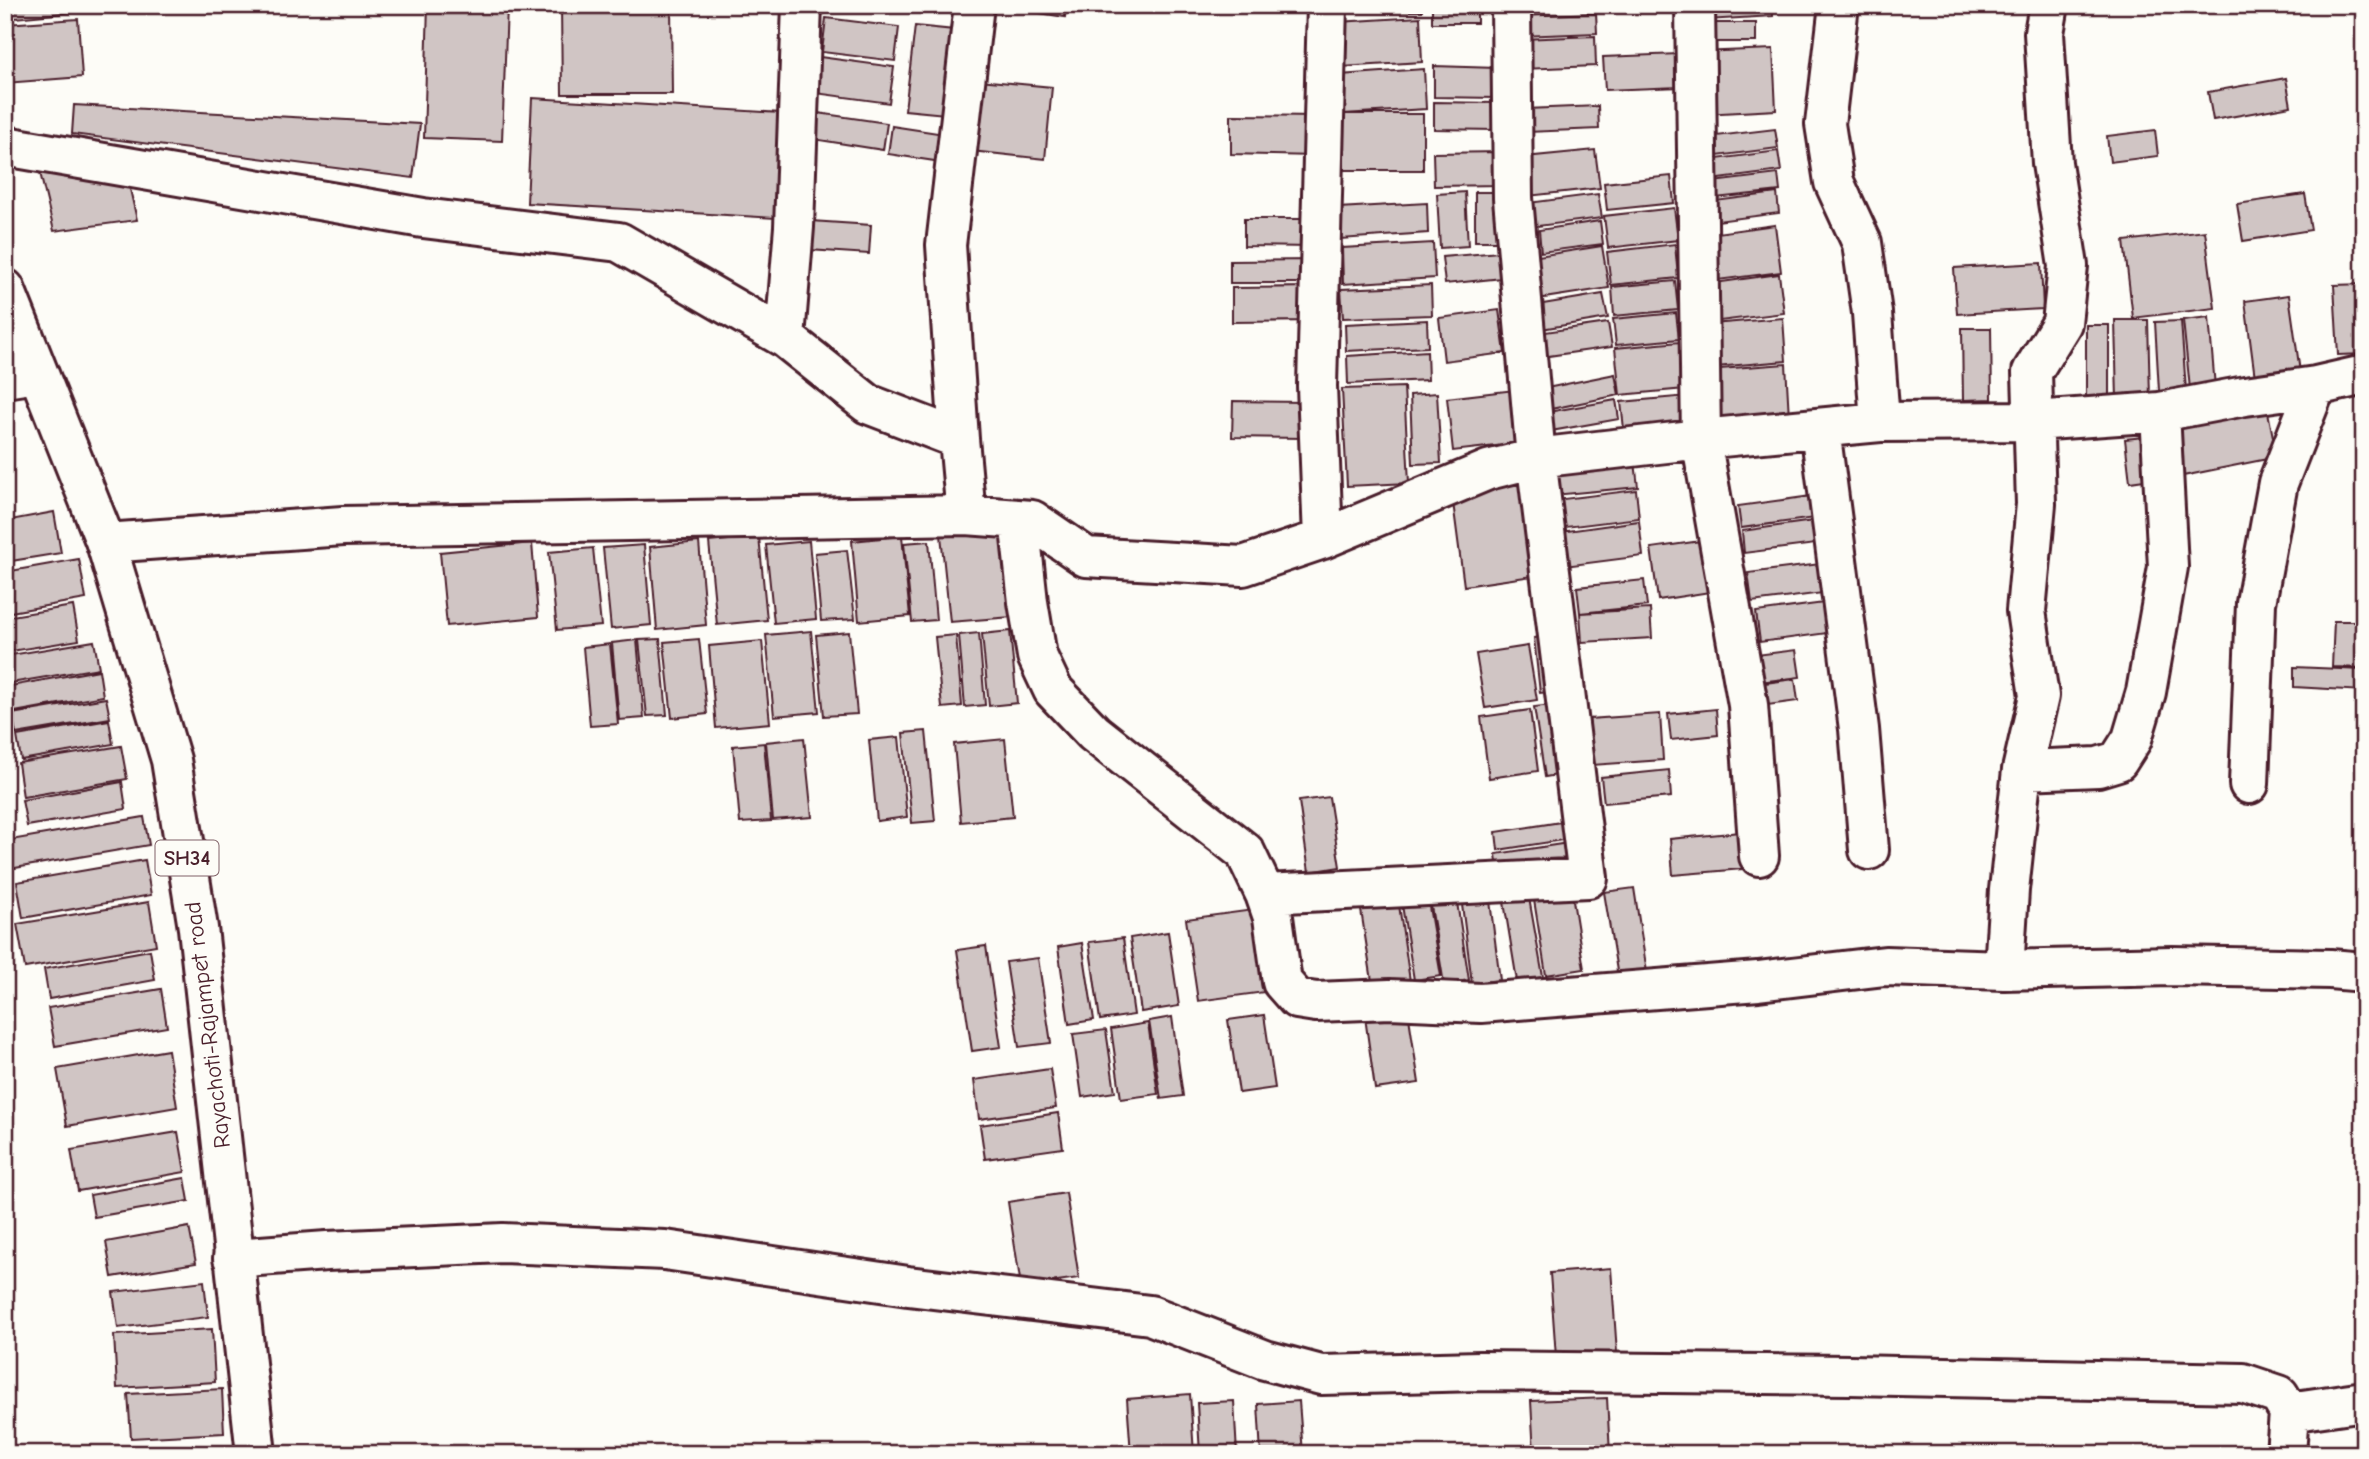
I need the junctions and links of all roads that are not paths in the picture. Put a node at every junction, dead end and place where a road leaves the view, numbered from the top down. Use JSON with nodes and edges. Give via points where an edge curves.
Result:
{"nodes":[{"id":1,"x":802,"y":5,"type":"edge"},
{"id":2,"x":974,"y":5,"type":"edge"},
{"id":3,"x":1326,"y":5,"type":"edge"},
{"id":4,"x":1511,"y":5,"type":"edge"},
{"id":5,"x":1695,"y":5,"type":"edge"},
{"id":6,"x":1839,"y":5,"type":"edge"},
{"id":7,"x":2049,"y":5,"type":"edge"},
{"id":8,"x":5,"y":146,"type":"edge"},
{"id":9,"x":5,"y":289,"type":"edge"},
{"id":10,"x":785,"y":338,"type":"junction"},
{"id":11,"x":21,"y":375,"type":"edge"},
{"id":12,"x":2364,"y":375,"type":"edge"},
{"id":13,"x":2316,"y":386,"type":"junction"},
{"id":14,"x":2160,"y":412,"type":"junction"},
{"id":15,"x":2034,"y":421,"type":"junction"},
{"id":16,"x":1880,"y":422,"type":"junction"},
{"id":17,"x":1820,"y":429,"type":"junction"},
{"id":18,"x":959,"y":439,"type":"junction"},
{"id":19,"x":1701,"y":439,"type":"junction"},
{"id":20,"x":1536,"y":458,"type":"junction"},
{"id":21,"x":966,"y":515,"type":"junction"},
{"id":22,"x":1019,"y":519,"type":"junction"},
{"id":23,"x":1323,"y":539,"type":"junction"},
{"id":24,"x":106,"y":543,"type":"junction"},
{"id":25,"x":2022,"y":770,"type":"junction"},
{"id":26,"x":2249,"y":784,"type":"dead end"},
{"id":27,"x":1869,"y":850,"type":"dead end"},
{"id":28,"x":1759,"y":856,"type":"dead end"},
{"id":29,"x":1265,"y":894,"type":"junction"},
{"id":30,"x":2004,"y":970,"type":"junction"},
{"id":31,"x":2364,"y":972,"type":"edge"},
{"id":32,"x":233,"y":1258,"type":"junction"},
{"id":33,"x":2364,"y":1401,"type":"edge"},
{"id":34,"x":2289,"y":1412,"type":"junction"},
{"id":35,"x":256,"y":1454,"type":"edge"},
{"id":36,"x":2286,"y":1454,"type":"edge"}],
"edges":[{"from":1,"to":10,"type":"street"},
{"from":2,"to":18,"type":"street","via":[[946,245]]},
{"from":3,"to":23,"type":"street","via":[[1317,386]]},
{"from":4,"to":20,"type":"street","via":[[1513,198]]},
{"from":5,"to":19,"type":"street"},
{"from":6,"to":16,"type":"street","via":[[1825,124],[1835,182],[1862,243]]},
{"from":7,"to":15,"type":"street","via":[[2044,33],[2052,163],[2068,266],[2062,323],[2032,372]]},
{"from":8,"to":10,"type":"street","via":[[424,218],[619,242]]},
{"from":9,"to":11,"type":"street","name":"Rayachoti-Rajampet road","number":"SH34"},
{"from":10,"to":18,"type":"street","via":[[868,404]]},
{"from":11,"to":24,"type":"street","name":"Rayachoti-Rajampet road","number":"SH34"},
{"from":12,"to":13,"type":"street"},
{"from":13,"to":14,"type":"street"},
{"from":13,"to":26,"type":"street","via":[[2278,483],[2256,603]]},
{"from":14,"to":15,"type":"street"},
{"from":14,"to":25,"type":"street","via":[[2168,567],[2147,692],[2132,739],[2118,761],[2098,767]]},
{"from":15,"to":16,"type":"street"},
{"from":15,"to":25,"type":"street","via":[[2036,504],[2026,611],[2039,696]]},
{"from":16,"to":17,"type":"street"},
{"from":17,"to":19,"type":"street"},
{"from":17,"to":27,"type":"street","via":[[1859,729]]},
{"from":18,"to":21,"type":"street"},
{"from":19,"to":20,"type":"street"},
{"from":19,"to":28,"type":"street","via":[[1748,705]]},
{"from":20,"to":23,"type":"street","via":[[1488,470]]},
{"from":20,"to":29,"type":"street","via":[[1588,878]]},
{"from":21,"to":22,"type":"street"},
{"from":21,"to":24,"type":"street","via":[[343,526]]},
{"from":22,"to":23,"type":"street","via":[[1032,520],[1086,557],[1243,566]]},
{"from":22,"to":29,"type":"street","via":[[1037,656],[1053,690],[1094,733],[1245,852]]},
{"from":24,"to":32,"type":"street","name":"Rayachoti-Rajampet road","number":"SH34","via":[[171,760],[198,928]]},
{"from":25,"to":30,"type":"street"},
{"from":29,"to":30,"type":"street","via":[[1282,982],[1297,999],[1316,1002],[1481,1003],[1885,966]]},
{"from":30,"to":31,"type":"street","via":[[2172,965]]},
{"from":32,"to":34,"type":"street","via":[[503,1243],[666,1250],[1150,1315],[1265,1360],[1321,1375],[1494,1371],[2243,1383],[2279,1395]]},
{"from":32,"to":35,"type":"street","name":"Rayachoti-Rajampet road","number":"SH34"},
{"from":33,"to":34,"type":"street"},
{"from":34,"to":36,"type":"street"}]}
